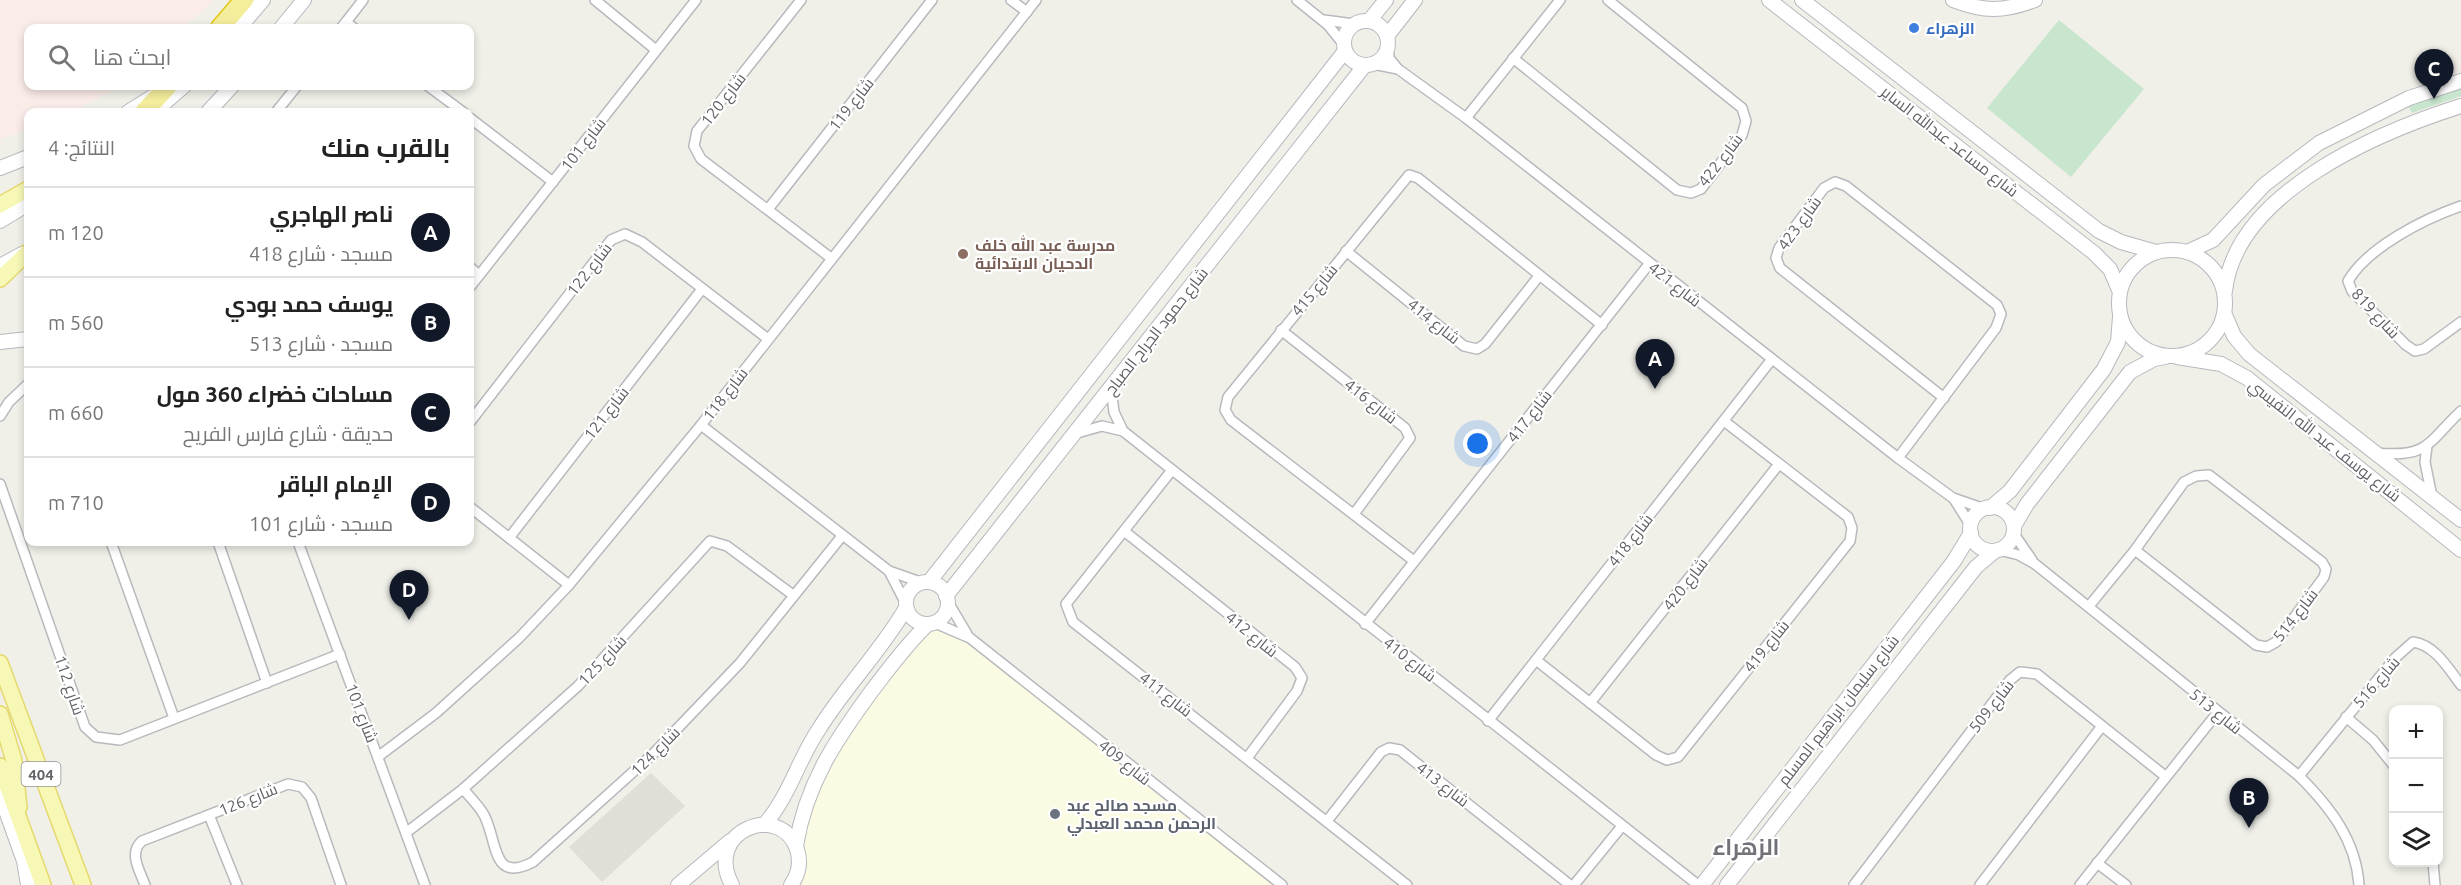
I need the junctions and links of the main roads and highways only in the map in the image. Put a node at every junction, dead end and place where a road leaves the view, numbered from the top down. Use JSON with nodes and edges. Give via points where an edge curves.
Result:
{"nodes":[{"id":1,"x":244,"y":0,"type":"edge"},
{"id":2,"x":223,"y":24,"type":"edge"},
{"id":3,"x":164,"y":90,"type":"edge"},
{"id":4,"x":148,"y":108,"type":"edge"},
{"id":5,"x":24,"y":191,"type":"edge"},
{"id":6,"x":0,"y":205,"type":"edge"},
{"id":7,"x":24,"y":256,"type":"edge"},
{"id":8,"x":0,"y":279,"type":"edge"},
{"id":9,"x":0,"y":663,"type":"edge"},
{"id":10,"x":0,"y":714,"type":"edge"},
{"id":11,"x":0,"y":766,"type":"edge"},
{"id":12,"x":19,"y":820,"type":"junction"},
{"id":13,"x":44,"y":885,"type":"edge"},
{"id":14,"x":83,"y":885,"type":"edge"}],
"edges":[{"from":1,"to":2,"type":"highway"},
{"from":3,"to":4,"type":"highway"},
{"from":5,"to":6,"type":"main road"},
{"from":7,"to":8,"type":"main road"},
{"from":9,"to":14,"type":"main road","number":"404"},
{"from":10,"to":12,"type":"main road","via":[[18,777]]},
{"from":11,"to":12,"type":"main road","number":"404"},
{"from":12,"to":13,"type":"main road","number":"404"}]}
